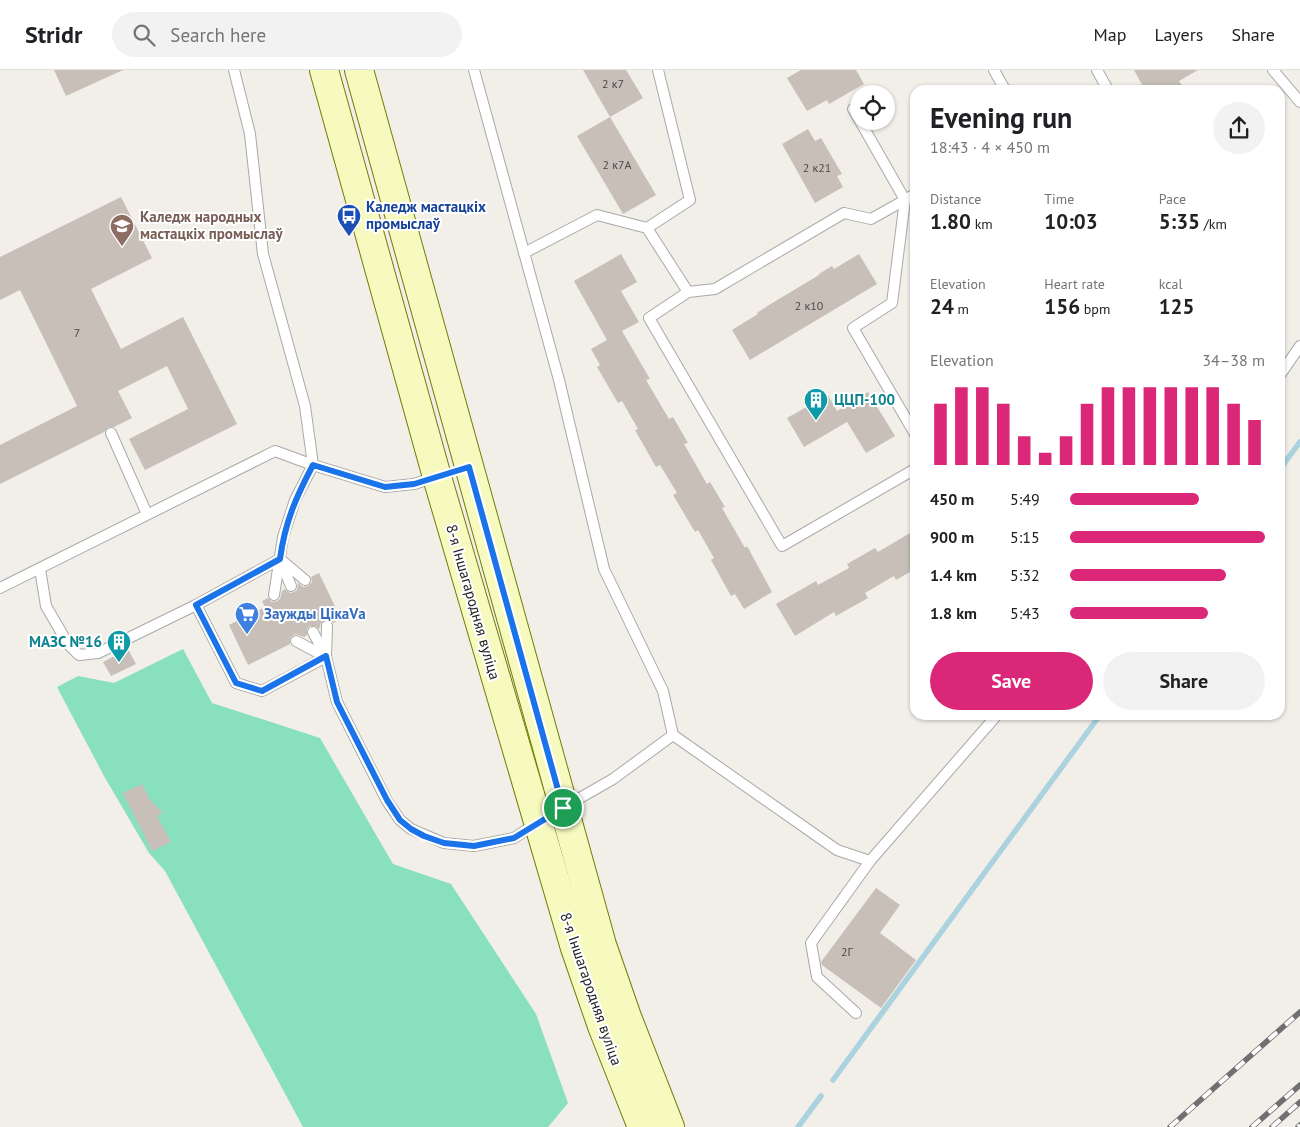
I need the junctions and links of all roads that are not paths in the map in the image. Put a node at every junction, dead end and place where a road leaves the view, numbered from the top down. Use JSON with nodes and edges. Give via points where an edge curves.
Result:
{"nodes":[{"id":1,"x":234,"y":70,"type":"edge"},
{"id":2,"x":324,"y":70,"type":"edge"},
{"id":3,"x":359,"y":70,"type":"edge"},
{"id":4,"x":474,"y":70,"type":"edge"},
{"id":5,"x":658,"y":70,"type":"edge"},
{"id":6,"x":994,"y":70,"type":"edge"},
{"id":7,"x":1097,"y":70,"type":"edge"},
{"id":8,"x":1274,"y":70,"type":"edge"},
{"id":9,"x":1002,"y":85,"type":"edge"},
{"id":10,"x":1105,"y":85,"type":"edge"},
{"id":11,"x":1300,"y":102,"type":"edge"},
{"id":12,"x":865,"y":130,"type":"edge"},
{"id":13,"x":910,"y":197,"type":"edge"},
{"id":14,"x":905,"y":200,"type":"junction"},
{"id":15,"x":910,"y":202,"type":"edge"},
{"id":16,"x":647,"y":228,"type":"junction"},
{"id":17,"x":524,"y":253,"type":"junction"},
{"id":18,"x":688,"y":292,"type":"junction"},
{"id":19,"x":1300,"y":346,"type":"edge"},
{"id":20,"x":1285,"y":368,"type":"edge"},
{"id":21,"x":910,"y":425,"type":"edge"},
{"id":22,"x":111,"y":433,"type":"dead end"},
{"id":23,"x":313,"y":465,"type":"junction"},
{"id":24,"x":469,"y":467,"type":"junction"},
{"id":25,"x":910,"y":471,"type":"edge"},
{"id":26,"x":437,"y":477,"type":"junction"},
{"id":27,"x":147,"y":514,"type":"junction"},
{"id":28,"x":280,"y":559,"type":"junction"},
{"id":29,"x":40,"y":569,"type":"junction"},
{"id":30,"x":305,"y":580,"type":"dead end"},
{"id":31,"x":1,"y":586,"type":"edge"},
{"id":32,"x":291,"y":586,"type":"dead end"},
{"id":33,"x":274,"y":595,"type":"dead end"},
{"id":34,"x":196,"y":605,"type":"junction"},
{"id":35,"x":327,"y":626,"type":"dead end"},
{"id":36,"x":314,"y":632,"type":"dead end"},
{"id":37,"x":296,"y":641,"type":"dead end"},
{"id":38,"x":326,"y":656,"type":"junction"},
{"id":39,"x":993,"y":720,"type":"edge"},
{"id":40,"x":673,"y":735,"type":"junction"},
{"id":41,"x":563,"y":808,"type":"junction"},
{"id":42,"x":538,"y":822,"type":"junction"},
{"id":43,"x":870,"y":861,"type":"junction"},
{"id":44,"x":856,"y":1013,"type":"dead end"},
{"id":45,"x":646,"y":1113,"type":"edge"},
{"id":46,"x":670,"y":1127,"type":"edge"}],
"edges":[{"from":1,"to":23,"type":"lane","via":[[250,134],[263,254],[305,406]]},
{"from":2,"to":26,"type":"main road","name":"8-я Іншагародняя вуліца"},
{"from":3,"to":24,"type":"main road","name":"8-я Іншагародняя вуліца"},
{"from":4,"to":17,"type":"lane"},
{"from":5,"to":16,"type":"lane","via":[[690,200]]},
{"from":6,"to":9,"type":"lane"},
{"from":7,"to":10,"type":"lane"},
{"from":8,"to":11,"type":"lane"},
{"from":12,"to":14,"type":"lane"},
{"from":13,"to":14,"type":"lane"},
{"from":14,"to":15,"type":"lane"},
{"from":14,"to":18,"type":"lane","via":[[871,219],[844,213],[715,289]]},
{"from":14,"to":21,"type":"lane","via":[[892,303],[853,328]]},
{"from":16,"to":17,"type":"lane","via":[[597,215]]},
{"from":16,"to":18,"type":"lane"},
{"from":17,"to":40,"type":"lane","via":[[559,380],[604,569],[662,691]]},
{"from":18,"to":25,"type":"lane","via":[[649,318],[782,546]]},
{"from":19,"to":20,"type":"lane"},
{"from":22,"to":27,"type":"lane"},
{"from":23,"to":26,"type":"lane","via":[[385,487],[414,484]]},
{"from":23,"to":27,"type":"lane","via":[[275,451]]},
{"from":23,"to":28,"type":"lane","via":[[295,500],[283,537]]},
{"from":24,"to":26,"type":"main road"},
{"from":24,"to":41,"type":"main road","name":"8-я Іншагародняя вуліца"},
{"from":26,"to":42,"type":"main road","name":"8-я Іншагародняя вуліца"},
{"from":27,"to":29,"type":"lane"},
{"from":28,"to":30,"type":"lane"},
{"from":28,"to":32,"type":"lane"},
{"from":28,"to":33,"type":"lane"},
{"from":28,"to":34,"type":"lane"},
{"from":29,"to":31,"type":"lane"},
{"from":29,"to":34,"type":"lane","via":[[46,606],[68,644],[79,655],[98,653]]},
{"from":34,"to":38,"type":"lane","via":[[236,683],[262,691]]},
{"from":35,"to":38,"type":"lane"},
{"from":36,"to":38,"type":"lane"},
{"from":37,"to":38,"type":"lane"},
{"from":38,"to":42,"type":"lane","via":[[337,702],[387,800],[400,820],[411,829],[444,843],[474,846],[514,838]]},
{"from":39,"to":43,"type":"lane"},
{"from":40,"to":41,"type":"lane","via":[[613,779]]},
{"from":40,"to":43,"type":"lane","via":[[837,850]]},
{"from":41,"to":42,"type":"main road"},
{"from":41,"to":45,"type":"main road","name":"8-я Іншагародняя вуліца","via":[[602,945],[627,1017]]},
{"from":42,"to":45,"type":"main road","name":"8-я Іншагародняя вуліца","via":[[596,1008]]},
{"from":43,"to":44,"type":"lane","via":[[811,943],[817,977]]},
{"from":45,"to":46,"type":"main road","name":"8-я Іншагародняя вуліца"}]}
